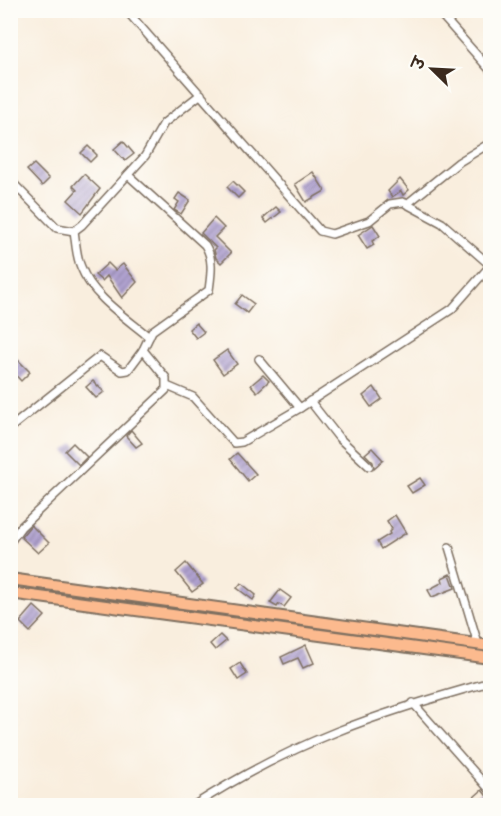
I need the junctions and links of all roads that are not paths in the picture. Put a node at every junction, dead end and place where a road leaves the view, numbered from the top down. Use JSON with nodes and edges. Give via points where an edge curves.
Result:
{"nodes":[{"id":1,"x":126,"y":10,"type":"edge"},
{"id":2,"x":437,"y":10,"type":"edge"},
{"id":3,"x":490,"y":70,"type":"edge"},
{"id":4,"x":201,"y":94,"type":"junction"},
{"id":5,"x":490,"y":143,"type":"edge"},
{"id":6,"x":128,"y":175,"type":"junction"},
{"id":7,"x":10,"y":180,"type":"edge"},
{"id":8,"x":407,"y":204,"type":"junction"},
{"id":9,"x":74,"y":231,"type":"junction"},
{"id":10,"x":490,"y":265,"type":"edge"},
{"id":11,"x":149,"y":337,"type":"junction"},
{"id":12,"x":143,"y":350,"type":"junction"},
{"id":13,"x":259,"y":358,"type":"dead end"},
{"id":14,"x":167,"y":386,"type":"junction"},
{"id":15,"x":310,"y":401,"type":"junction"},
{"id":16,"x":300,"y":408,"type":"junction"},
{"id":17,"x":10,"y":428,"type":"edge"},
{"id":18,"x":369,"y":466,"type":"dead end"},
{"id":19,"x":10,"y":542,"type":"edge"},
{"id":20,"x":449,"y":547,"type":"dead end"},
{"id":21,"x":10,"y":579,"type":"edge"},
{"id":22,"x":10,"y":593,"type":"edge"},
{"id":23,"x":478,"y":644,"type":"junction"},
{"id":24,"x":490,"y":646,"type":"edge"},
{"id":25,"x":490,"y":658,"type":"edge"},
{"id":26,"x":490,"y":682,"type":"edge"},
{"id":27,"x":413,"y":703,"type":"junction"},
{"id":28,"x":490,"y":790,"type":"edge"},
{"id":29,"x":194,"y":806,"type":"edge"}],
"edges":[{"from":1,"to":4,"type":"street"},
{"from":2,"to":3,"type":"street"},
{"from":4,"to":6,"type":"street","via":[[164,123],[145,156]]},
{"from":4,"to":8,"type":"street","via":[[324,233],[332,234],[369,221],[394,202]]},
{"from":5,"to":8,"type":"street","via":[[459,162]]},
{"from":6,"to":9,"type":"street"},
{"from":6,"to":11,"type":"street","via":[[199,239],[210,254],[208,293],[194,299]]},
{"from":7,"to":9,"type":"street","via":[[57,228]]},
{"from":8,"to":10,"type":"street","via":[[442,223]]},
{"from":9,"to":11,"type":"street","via":[[78,258],[87,280]]},
{"from":10,"to":15,"type":"street","via":[[452,309]]},
{"from":11,"to":12,"type":"street"},
{"from":12,"to":14,"type":"street","via":[[166,378]]},
{"from":12,"to":17,"type":"street","via":[[125,372],[98,356]]},
{"from":13,"to":16,"type":"street"},
{"from":14,"to":16,"type":"street","via":[[192,397],[234,443]]},
{"from":14,"to":19,"type":"street"},
{"from":15,"to":16,"type":"street"},
{"from":15,"to":18,"type":"street","via":[[339,438]]},
{"from":20,"to":23,"type":"street"},
{"from":21,"to":23,"type":"highway"},
{"from":22,"to":25,"type":"highway"},
{"from":23,"to":24,"type":"highway"},
{"from":26,"to":27,"type":"street"},
{"from":27,"to":28,"type":"street"},
{"from":27,"to":29,"type":"street","via":[[290,750]]}]}
